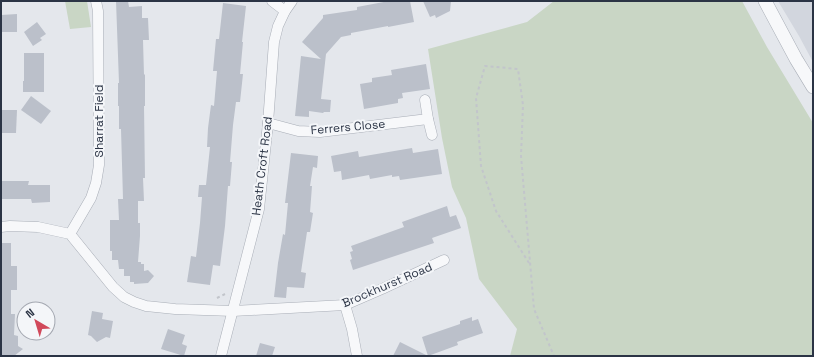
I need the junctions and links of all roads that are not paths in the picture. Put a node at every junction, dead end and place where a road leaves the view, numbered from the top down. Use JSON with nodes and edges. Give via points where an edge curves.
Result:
{"nodes":[{"id":1,"x":96,"y":1,"type":"edge"},
{"id":2,"x":272,"y":1,"type":"edge"},
{"id":3,"x":292,"y":1,"type":"edge"},
{"id":4,"x":765,"y":1,"type":"edge"},
{"id":5,"x":285,"y":11,"type":"junction"},
{"id":6,"x":813,"y":87,"type":"edge"},
{"id":7,"x":425,"y":100,"type":"dead end"},
{"id":8,"x":428,"y":119,"type":"junction"},
{"id":9,"x":268,"y":124,"type":"junction"},
{"id":10,"x":432,"y":135,"type":"dead end"},
{"id":11,"x":1,"y":227,"type":"edge"},
{"id":12,"x":70,"y":234,"type":"junction"},
{"id":13,"x":444,"y":260,"type":"dead end"},
{"id":14,"x":345,"y":305,"type":"junction"},
{"id":15,"x":233,"y":311,"type":"junction"},
{"id":16,"x":221,"y":356,"type":"edge"},
{"id":17,"x":357,"y":356,"type":"edge"}],
"edges":[{"from":1,"to":12,"type":"street","name":"Sharrat Field","via":[[99,165],[91,198]]},
{"from":2,"to":5,"type":"street"},
{"from":3,"to":5,"type":"street","name":"Heath Croft Road"},
{"from":4,"to":6,"type":"street"},
{"from":5,"to":9,"type":"street","name":"Heath Croft Road","via":[[274,42]]},
{"from":7,"to":8,"type":"street"},
{"from":8,"to":9,"type":"street","name":"Ferrers Close","via":[[320,132],[298,131]]},
{"from":8,"to":10,"type":"street"},
{"from":9,"to":15,"type":"street","name":"Heath Croft Road","via":[[259,210]]},
{"from":11,"to":12,"type":"street","via":[[38,227]]},
{"from":12,"to":15,"type":"street","name":"Brockhurst Road","via":[[113,287],[134,302],[175,309]]},
{"from":13,"to":14,"type":"street","name":"Brockhurst Road"},
{"from":14,"to":15,"type":"street","name":"Brockhurst Road"},
{"from":14,"to":17,"type":"street"},
{"from":15,"to":16,"type":"street","name":"Heath Croft Road"}]}
